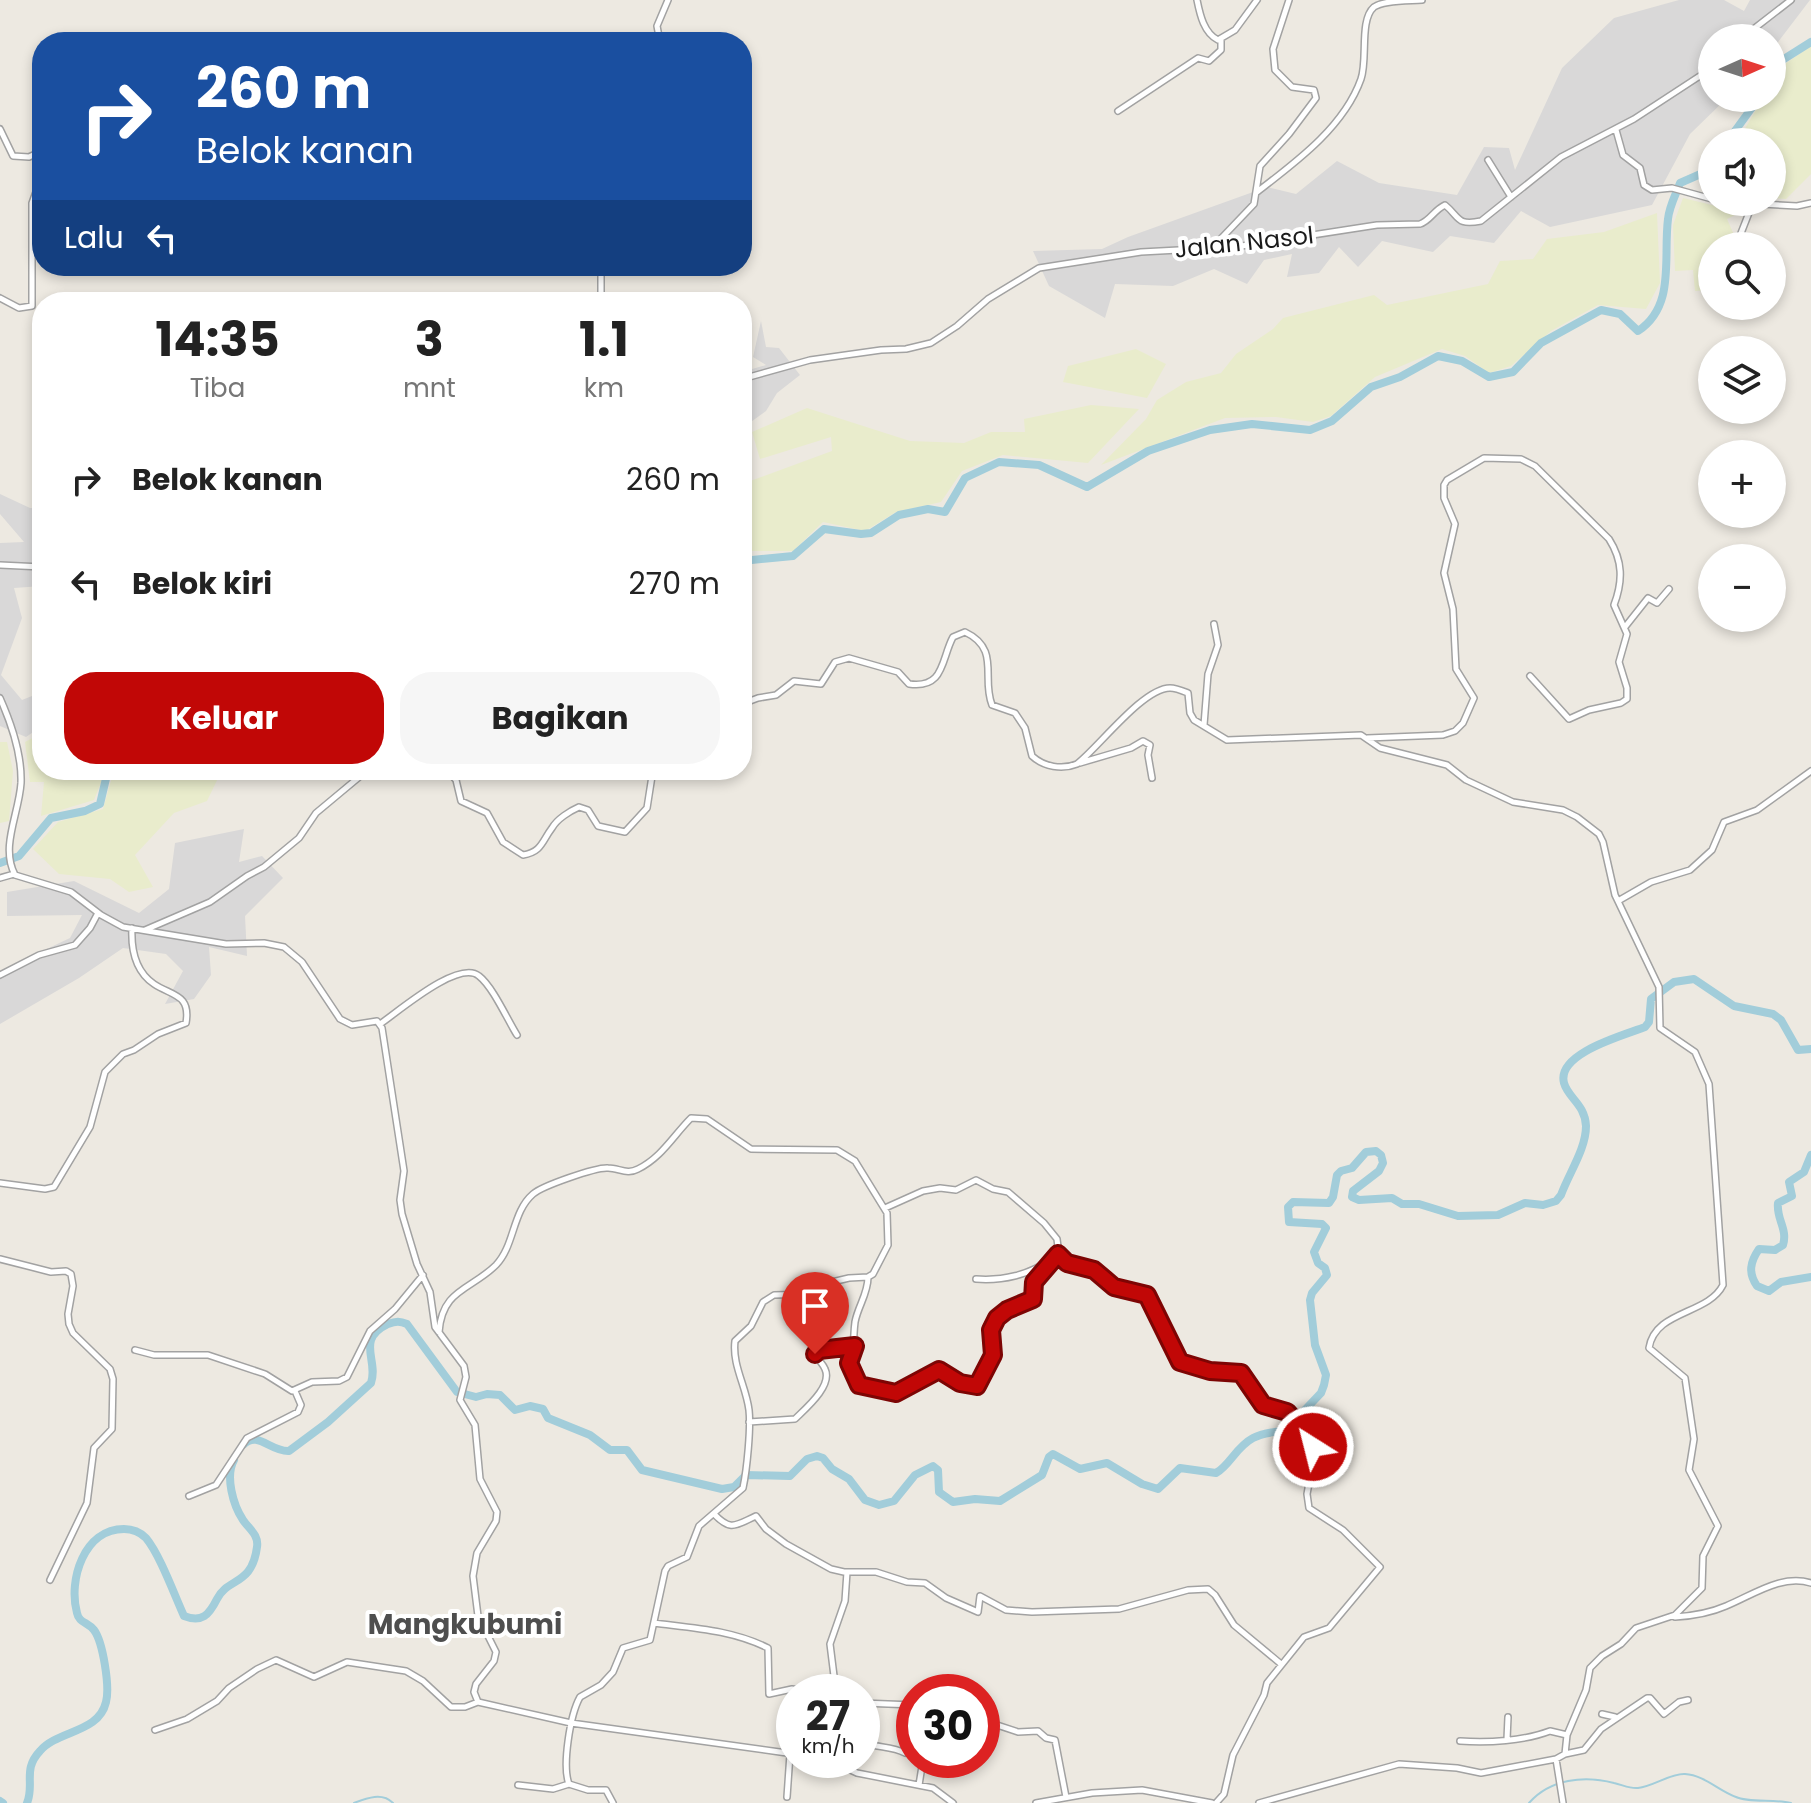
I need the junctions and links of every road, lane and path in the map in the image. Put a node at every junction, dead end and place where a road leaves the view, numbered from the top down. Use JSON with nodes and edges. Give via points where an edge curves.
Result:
{"nodes":[{"id":1,"x":668,"y":0,"type":"edge"},
{"id":2,"x":1197,"y":0,"type":"edge"},
{"id":3,"x":1257,"y":0,"type":"edge"},
{"id":4,"x":1289,"y":0,"type":"edge"},
{"id":5,"x":1422,"y":0,"type":"edge"},
{"id":6,"x":1791,"y":0,"type":"edge"},
{"id":7,"x":1760,"y":24,"type":"edge"},
{"id":8,"x":658,"y":32,"type":"edge"},
{"id":9,"x":1221,"y":40,"type":"junction"},
{"id":10,"x":1698,"y":77,"type":"edge"},
{"id":11,"x":1118,"y":111,"type":"dead end"},
{"id":12,"x":0,"y":129,"type":"edge"},
{"id":13,"x":1616,"y":130,"type":"junction"},
{"id":14,"x":32,"y":156,"type":"edge"},
{"id":15,"x":1488,"y":160,"type":"dead end"},
{"id":16,"x":1257,"y":193,"type":"junction"},
{"id":17,"x":1698,"y":195,"type":"edge"},
{"id":18,"x":1511,"y":197,"type":"junction"},
{"id":19,"x":32,"y":203,"type":"edge"},
{"id":20,"x":1811,"y":203,"type":"edge"},
{"id":21,"x":1786,"y":206,"type":"edge"},
{"id":22,"x":1212,"y":248,"type":"junction"},
{"id":23,"x":32,"y":276,"type":"edge"},
{"id":24,"x":0,"y":298,"type":"edge"},
{"id":25,"x":32,"y":305,"type":"edge"},
{"id":26,"x":752,"y":376,"type":"edge"},
{"id":27,"x":0,"y":565,"type":"edge"},
{"id":28,"x":32,"y":567,"type":"edge"},
{"id":29,"x":1669,"y":589,"type":"dead end"},
{"id":30,"x":1214,"y":624,"type":"dead end"},
{"id":31,"x":1625,"y":627,"type":"junction"},
{"id":32,"x":1530,"y":676,"type":"dead end"},
{"id":33,"x":0,"y":698,"type":"edge"},
{"id":34,"x":752,"y":700,"type":"edge"},
{"id":35,"x":1204,"y":726,"type":"junction"},
{"id":36,"x":1366,"y":738,"type":"junction"},
{"id":37,"x":1079,"y":763,"type":"junction"},
{"id":38,"x":1811,"y":771,"type":"edge"},
{"id":39,"x":1152,"y":778,"type":"dead end"},
{"id":40,"x":356,"y":780,"type":"edge"},
{"id":41,"x":455,"y":780,"type":"edge"},
{"id":42,"x":651,"y":780,"type":"edge"},
{"id":43,"x":13,"y":873,"type":"junction"},
{"id":44,"x":0,"y":878,"type":"edge"},
{"id":45,"x":1618,"y":901,"type":"junction"},
{"id":46,"x":98,"y":913,"type":"junction"},
{"id":47,"x":132,"y":928,"type":"junction"},
{"id":48,"x":144,"y":930,"type":"junction"},
{"id":49,"x":0,"y":975,"type":"edge"},
{"id":50,"x":380,"y":1024,"type":"junction"},
{"id":51,"x":517,"y":1035,"type":"dead end"},
{"id":52,"x":0,"y":1183,"type":"edge"},
{"id":53,"x":885,"y":1208,"type":"junction"},
{"id":54,"x":1058,"y":1254,"type":"junction"},
{"id":55,"x":2,"y":1261,"type":"edge"},
{"id":56,"x":423,"y":1275,"type":"junction"},
{"id":57,"x":868,"y":1277,"type":"junction"},
{"id":58,"x":976,"y":1279,"type":"dead end"},
{"id":59,"x":439,"y":1332,"type":"junction"},
{"id":60,"x":855,"y":1346,"type":"junction"},
{"id":61,"x":135,"y":1350,"type":"dead end"},
{"id":62,"x":295,"y":1391,"type":"junction"},
{"id":63,"x":749,"y":1422,"type":"junction"},
{"id":64,"x":189,"y":1496,"type":"dead end"},
{"id":65,"x":714,"y":1514,"type":"junction"},
{"id":66,"x":847,"y":1572,"type":"junction"},
{"id":67,"x":50,"y":1580,"type":"dead end"},
{"id":68,"x":1811,"y":1583,"type":"edge"},
{"id":69,"x":1665,"y":1618,"type":"junction"},
{"id":70,"x":654,"y":1623,"type":"junction"},
{"id":71,"x":325,"y":1662,"type":"dead end"},
{"id":72,"x":1281,"y":1664,"type":"junction"},
{"id":73,"x":335,"y":1666,"type":"junction"},
{"id":74,"x":834,"y":1674,"type":"edge"},
{"id":75,"x":776,"y":1692,"type":"edge"},
{"id":76,"x":1688,"y":1700,"type":"dead end"},
{"id":77,"x":478,"y":1702,"type":"junction"},
{"id":78,"x":1602,"y":1714,"type":"dead end"},
{"id":79,"x":1508,"y":1717,"type":"dead end"},
{"id":80,"x":1616,"y":1717,"type":"junction"},
{"id":81,"x":571,"y":1723,"type":"junction"},
{"id":82,"x":1000,"y":1726,"type":"edge"},
{"id":83,"x":155,"y":1730,"type":"dead end"},
{"id":84,"x":1567,"y":1735,"type":"junction"},
{"id":85,"x":1507,"y":1739,"type":"junction"},
{"id":86,"x":1460,"y":1741,"type":"dead end"},
{"id":87,"x":776,"y":1752,"type":"edge"},
{"id":88,"x":1565,"y":1754,"type":"junction"},
{"id":89,"x":1556,"y":1759,"type":"junction"},
{"id":90,"x":880,"y":1777,"type":"edge"},
{"id":91,"x":789,"y":1778,"type":"edge"},
{"id":92,"x":920,"y":1778,"type":"edge"},
{"id":93,"x":569,"y":1784,"type":"junction"},
{"id":94,"x":518,"y":1785,"type":"dead end"},
{"id":95,"x":919,"y":1785,"type":"junction"},
{"id":96,"x":787,"y":1797,"type":"dead end"},
{"id":97,"x":1066,"y":1797,"type":"junction"},
{"id":98,"x":1564,"y":1800,"type":"edge"},
{"id":99,"x":613,"y":1803,"type":"edge"},
{"id":100,"x":953,"y":1803,"type":"edge"},
{"id":101,"x":1036,"y":1803,"type":"edge"},
{"id":102,"x":1214,"y":1803,"type":"edge"},
{"id":103,"x":1259,"y":1803,"type":"edge"}],
"edges":[{"from":1,"to":8,"type":"street"},
{"from":2,"to":9,"type":"street","via":[[1211,36]]},
{"from":3,"to":9,"type":"street"},
{"from":4,"to":16,"type":"street","via":[[1273,49],[1275,70],[1292,87],[1314,90],[1316,98],[1260,166]]},
{"from":5,"to":16,"type":"street","via":[[1380,3],[1372,9],[1362,76],[1346,107],[1306,154]]},
{"from":6,"to":7,"type":"street"},
{"from":9,"to":11,"type":"street","via":[[1219,54],[1209,61],[1197,58]]},
{"from":10,"to":13,"type":"street","name":"Jalan Nasol"},
{"from":12,"to":14,"type":"street","via":[[13,156]]},
{"from":13,"to":17,"type":"street","via":[[1623,155],[1640,168],[1644,185]]},
{"from":13,"to":18,"type":"street","name":"Jalan Nasol","via":[[1561,157]]},
{"from":15,"to":18,"type":"street"},
{"from":16,"to":22,"type":"street","via":[[1254,204]]},
{"from":18,"to":22,"type":"street","name":"Jalan Nasol","via":[[1481,221],[1456,219],[1445,205],[1420,224]]},
{"from":19,"to":23,"type":"street"},
{"from":20,"to":21,"type":"street"},
{"from":22,"to":26,"type":"street","name":"Jalan Nasol","via":[[1141,252],[1039,268],[931,343],[810,360]]},
{"from":24,"to":25,"type":"street","via":[[19,308]]},
{"from":27,"to":28,"type":"street"},
{"from":29,"to":31,"type":"street","via":[[1657,603],[1648,598]]},
{"from":30,"to":35,"type":"street","via":[[1218,645],[1208,674]]},
{"from":31,"to":32,"type":"street","via":[[1619,662],[1628,696],[1621,703],[1567,718]]},
{"from":31,"to":36,"type":"street","via":[[1614,605],[1621,576],[1609,539],[1530,463],[1480,459],[1447,480],[1443,490],[1455,524],[1444,573],[1453,609],[1456,669],[1474,701],[1461,726],[1447,734]]},
{"from":33,"to":43,"type":"street","via":[[14,734],[21,775],[8,846]]},
{"from":34,"to":37,"type":"street","via":[[776,695],[794,681],[821,684],[835,662],[849,658],[898,672],[909,684],[926,684],[945,666],[953,637],[965,632],[988,657],[992,705],[1015,713],[1034,759],[1051,767]]},
{"from":35,"to":36,"type":"street","via":[[1234,741]]},
{"from":35,"to":37,"type":"street","via":[[1191,716],[1188,693],[1167,689],[1139,703]]},
{"from":36,"to":45,"type":"street","via":[[1380,748],[1447,765],[1513,802],[1573,814],[1602,838]]},
{"from":37,"to":39,"type":"street","via":[[1143,741],[1150,745]]},
{"from":38,"to":45,"type":"street","via":[[1757,810],[1724,822],[1714,848],[1690,870],[1651,882]]},
{"from":40,"to":48,"type":"street","via":[[264,867],[210,902]]},
{"from":41,"to":42,"type":"street","via":[[461,801],[487,813],[503,842],[523,855],[542,846],[553,825],[579,807],[588,810],[598,826],[625,832],[647,808]]},
{"from":43,"to":44,"type":"street"},
{"from":43,"to":46,"type":"street","via":[[71,892]]},
{"from":45,"to":69,"type":"street","via":[[1660,989],[1660,1028],[1695,1052],[1709,1084],[1724,1276],[1717,1294],[1664,1324],[1649,1343],[1652,1352],[1686,1382],[1694,1439],[1689,1470],[1718,1526],[1703,1556],[1701,1591]]},
{"from":46,"to":47,"type":"street"},
{"from":46,"to":49,"type":"street","via":[[75,945],[39,955]]},
{"from":47,"to":48,"type":"street"},
{"from":47,"to":52,"type":"street","via":[[134,958],[151,982],[171,990],[185,1005],[186,1023],[125,1053],[105,1072],[90,1127],[54,1187]]},
{"from":48,"to":50,"type":"street","via":[[226,944],[284,947],[302,962],[340,1019],[352,1025],[372,1020]]},
{"from":50,"to":51,"type":"street","via":[[450,976],[467,972],[481,977]]},
{"from":50,"to":56,"type":"street","via":[[404,1171],[402,1214]]},
{"from":53,"to":54,"type":"street","via":[[932,1189],[956,1190],[977,1180],[1006,1191],[1050,1229]]},
{"from":53,"to":57,"type":"street","via":[[887,1250]]},
{"from":53,"to":59,"type":"street","via":[[855,1161],[837,1150],[752,1150],[707,1119],[695,1117],[640,1169],[583,1173],[532,1195],[499,1261],[454,1294],[441,1316]]},
{"from":54,"to":58,"type":"street","via":[[1022,1274]]},
{"from":54,"to":60,"type":"street","via":[[1034,1282],[1033,1299],[997,1318],[991,1330],[993,1355],[977,1386],[939,1370],[896,1393],[862,1387],[849,1364]]},
{"from":54,"to":72,"type":"street","via":[[1067,1263],[1094,1270],[1114,1287],[1145,1293],[1180,1362],[1241,1373],[1264,1407],[1285,1410],[1313,1444],[1309,1508],[1343,1530],[1380,1567],[1329,1628],[1306,1636]]},
{"from":55,"to":67,"type":"street","via":[[71,1274],[71,1328],[105,1362],[113,1379],[112,1429],[94,1448],[87,1503]]},
{"from":56,"to":59,"type":"street"},
{"from":56,"to":62,"type":"street","via":[[370,1331],[347,1377],[312,1382]]},
{"from":57,"to":60,"type":"street"},
{"from":57,"to":63,"type":"street","via":[[832,1282],[813,1294],[778,1293],[763,1302],[734,1343]]},
{"from":59,"to":77,"type":"street","via":[[464,1366],[461,1403],[475,1425],[480,1479],[497,1512],[477,1553],[473,1576],[478,1616],[496,1652],[476,1684]]},
{"from":60,"to":63,"type":"street","via":[[815,1352],[826,1381],[795,1419]]},
{"from":61,"to":62,"type":"street","via":[[212,1355]]},
{"from":62,"to":64,"type":"street","via":[[298,1412],[247,1438],[216,1485]]},
{"from":63,"to":65,"type":"street","via":[[742,1489]]},
{"from":65,"to":66,"type":"street","via":[[732,1526],[756,1516],[786,1544]]},
{"from":65,"to":70,"type":"street","via":[[699,1526],[687,1557],[665,1571]]},
{"from":66,"to":72,"type":"street","via":[[876,1572],[925,1583],[978,1612],[980,1596],[1006,1610],[1032,1612],[1119,1609],[1208,1589],[1234,1625]]},
{"from":66,"to":74,"type":"street","via":[[846,1597],[830,1647]]},
{"from":68,"to":69,"type":"street","via":[[1775,1584],[1722,1608]]},
{"from":69,"to":84,"type":"street","via":[[1639,1626],[1590,1668]]},
{"from":70,"to":75,"type":"street","via":[[747,1638],[768,1648],[769,1694]]},
{"from":70,"to":81,"type":"street","via":[[649,1641],[623,1648],[613,1672],[580,1697]]},
{"from":71,"to":73,"type":"street"},
{"from":72,"to":102,"type":"street","via":[[1233,1755],[1224,1794]]},
{"from":73,"to":77,"type":"street","via":[[354,1663],[406,1671],[451,1707]]},
{"from":73,"to":83,"type":"street","via":[[314,1677],[274,1660],[189,1718]]},
{"from":76,"to":80,"type":"street","via":[[1664,1714],[1648,1698]]},
{"from":77,"to":81,"type":"street"},
{"from":78,"to":80,"type":"street"},
{"from":79,"to":85,"type":"street"},
{"from":80,"to":88,"type":"street","via":[[1584,1750]]},
{"from":81,"to":87,"type":"street"},
{"from":81,"to":93,"type":"street"},
{"from":82,"to":97,"type":"street","via":[[1038,1731],[1054,1739]]},
{"from":84,"to":85,"type":"street","via":[[1548,1731]]},
{"from":84,"to":88,"type":"street"},
{"from":85,"to":86,"type":"street"},
{"from":88,"to":89,"type":"street"},
{"from":89,"to":98,"type":"street"},
{"from":89,"to":103,"type":"street","via":[[1481,1773],[1399,1764]]},
{"from":90,"to":95,"type":"street"},
{"from":91,"to":96,"type":"street"},
{"from":92,"to":95,"type":"street"},
{"from":93,"to":94,"type":"street","via":[[553,1789]]},
{"from":93,"to":99,"type":"street","via":[[606,1790]]},
{"from":95,"to":100,"type":"street","via":[[940,1791]]},
{"from":97,"to":101,"type":"street"},
{"from":97,"to":102,"type":"street","via":[[1142,1790]]}]}
